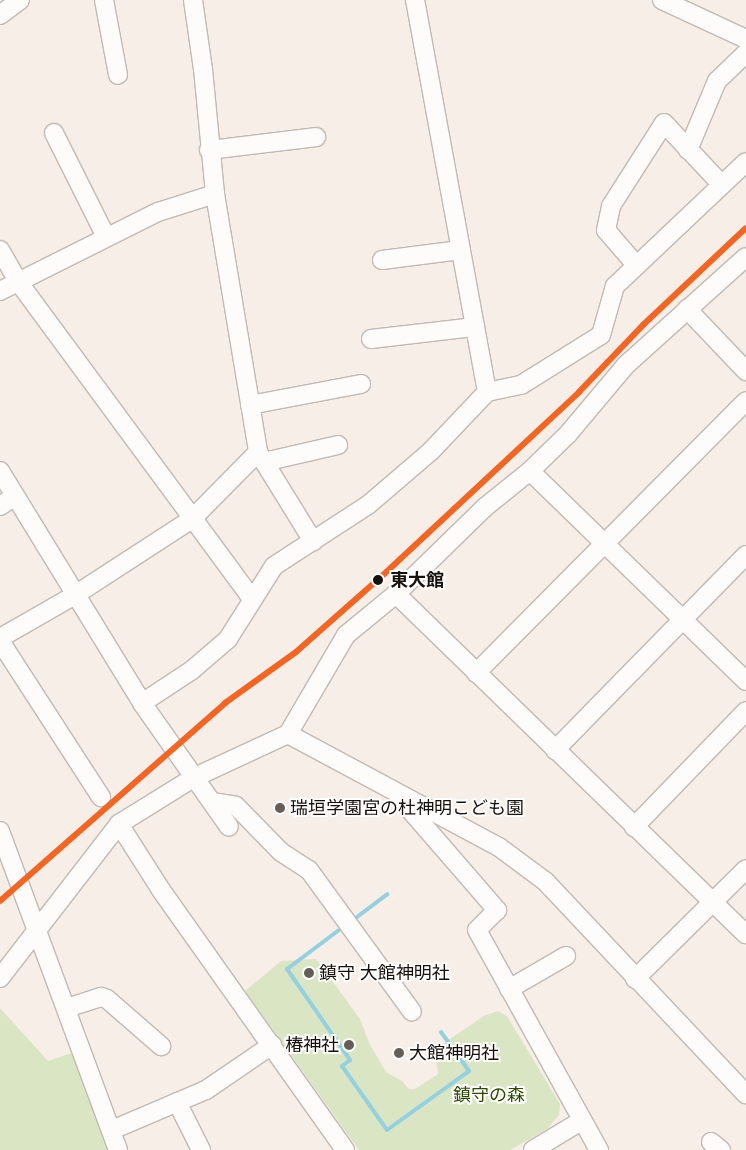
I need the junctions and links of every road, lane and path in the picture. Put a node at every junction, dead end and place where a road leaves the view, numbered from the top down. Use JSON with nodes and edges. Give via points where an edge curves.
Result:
{"nodes":[{"id":1,"x":20,"y":0,"type":"edge"},
{"id":2,"x":104,"y":0,"type":"edge"},
{"id":3,"x":193,"y":0,"type":"edge"},
{"id":4,"x":415,"y":0,"type":"edge"},
{"id":5,"x":668,"y":1,"type":"edge"},
{"id":6,"x":0,"y":15,"type":"edge"},
{"id":7,"x":746,"y":39,"type":"edge"},
{"id":8,"x":746,"y":53,"type":"edge"},
{"id":9,"x":118,"y":75,"type":"dead end"},
{"id":10,"x":54,"y":133,"type":"dead end"},
{"id":11,"x":316,"y":137,"type":"dead end"},
{"id":12,"x":209,"y":150,"type":"junction"},
{"id":13,"x":688,"y":150,"type":"junction"},
{"id":14,"x":746,"y":162,"type":"edge"},
{"id":15,"x":721,"y":184,"type":"junction"},
{"id":16,"x":215,"y":194,"type":"junction"},
{"id":17,"x":106,"y":237,"type":"junction"},
{"id":18,"x":0,"y":250,"type":"edge"},
{"id":19,"x":460,"y":250,"type":"junction"},
{"id":20,"x":746,"y":257,"type":"edge"},
{"id":21,"x":382,"y":260,"type":"dead end"},
{"id":22,"x":636,"y":265,"type":"junction"},
{"id":23,"x":17,"y":280,"type":"junction"},
{"id":24,"x":0,"y":291,"type":"edge"},
{"id":25,"x":687,"y":309,"type":"junction"},
{"id":26,"x":475,"y":327,"type":"junction"},
{"id":27,"x":371,"y":339,"type":"dead end"},
{"id":28,"x":746,"y":371,"type":"edge"},
{"id":29,"x":361,"y":384,"type":"dead end"},
{"id":30,"x":487,"y":392,"type":"junction"},
{"id":31,"x":746,"y":401,"type":"edge"},
{"id":32,"x":250,"y":405,"type":"junction"},
{"id":33,"x":338,"y":445,"type":"dead end"},
{"id":34,"x":261,"y":457,"type":"junction"},
{"id":35,"x":0,"y":471,"type":"edge"},
{"id":36,"x":530,"y":471,"type":"junction"},
{"id":37,"x":15,"y":496,"type":"junction"},
{"id":38,"x":0,"y":506,"type":"edge"},
{"id":39,"x":192,"y":519,"type":"junction"},
{"id":40,"x":313,"y":541,"type":"junction"},
{"id":41,"x":605,"y":544,"type":"junction"},
{"id":42,"x":746,"y":555,"type":"edge"},
{"id":43,"x":396,"y":594,"type":"junction"},
{"id":44,"x":75,"y":595,"type":"junction"},
{"id":45,"x":252,"y":599,"type":"junction"},
{"id":46,"x":682,"y":620,"type":"junction"},
{"id":47,"x":0,"y":640,"type":"edge"},
{"id":48,"x":476,"y":673,"type":"junction"},
{"id":49,"x":746,"y":681,"type":"edge"},
{"id":50,"x":142,"y":703,"type":"junction"},
{"id":51,"x":746,"y":711,"type":"edge"},
{"id":52,"x":288,"y":734,"type":"junction"},
{"id":53,"x":555,"y":750,"type":"junction"},
{"id":54,"x":193,"y":778,"type":"junction"},
{"id":55,"x":394,"y":791,"type":"junction"},
{"id":56,"x":101,"y":797,"type":"dead end"},
{"id":57,"x":212,"y":802,"type":"junction"},
{"id":58,"x":119,"y":824,"type":"junction"},
{"id":59,"x":229,"y":827,"type":"dead end"},
{"id":60,"x":634,"y":827,"type":"junction"},
{"id":61,"x":0,"y":831,"type":"edge"},
{"id":62,"x":746,"y":869,"type":"edge"},
{"id":63,"x":713,"y":904,"type":"junction"},
{"id":64,"x":38,"y":931,"type":"junction"},
{"id":65,"x":746,"y":934,"type":"edge"},
{"id":66,"x":566,"y":956,"type":"dead end"},
{"id":67,"x":0,"y":978,"type":"edge"},
{"id":68,"x":636,"y":980,"type":"junction"},
{"id":69,"x":509,"y":989,"type":"junction"},
{"id":70,"x":67,"y":1008,"type":"junction"},
{"id":71,"x":412,"y":1012,"type":"dead end"},
{"id":72,"x":272,"y":1045,"type":"junction"},
{"id":73,"x":161,"y":1046,"type":"dead end"},
{"id":74,"x":746,"y":1094,"type":"edge"},
{"id":75,"x":177,"y":1102,"type":"junction"},
{"id":76,"x":581,"y":1121,"type":"junction"},
{"id":77,"x":112,"y":1130,"type":"junction"},
{"id":78,"x":118,"y":1150,"type":"edge"},
{"id":79,"x":201,"y":1150,"type":"edge"},
{"id":80,"x":345,"y":1150,"type":"edge"},
{"id":81,"x":533,"y":1150,"type":"edge"},
{"id":82,"x":599,"y":1150,"type":"edge"}],
"edges":[{"from":1,"to":6,"type":"street"},
{"from":2,"to":9,"type":"street"},
{"from":3,"to":12,"type":"street","via":[[203,69]]},
{"from":4,"to":19,"type":"street"},
{"from":5,"to":7,"type":"street"},
{"from":8,"to":13,"type":"street","via":[[717,81]]},
{"from":10,"to":17,"type":"street"},
{"from":11,"to":12,"type":"street"},
{"from":12,"to":16,"type":"street"},
{"from":13,"to":15,"type":"street"},
{"from":13,"to":22,"type":"street","via":[[664,123],[611,206],[606,230]]},
{"from":14,"to":15,"type":"street"},
{"from":15,"to":22,"type":"street"},
{"from":16,"to":17,"type":"street","via":[[158,212]]},
{"from":16,"to":32,"type":"street"},
{"from":17,"to":23,"type":"street"},
{"from":18,"to":23,"type":"street"},
{"from":19,"to":21,"type":"street"},
{"from":19,"to":26,"type":"street"},
{"from":20,"to":25,"type":"street"},
{"from":22,"to":30,"type":"street","via":[[615,286],[601,336],[521,385]]},
{"from":23,"to":24,"type":"street"},
{"from":23,"to":39,"type":"street"},
{"from":25,"to":28,"type":"street"},
{"from":25,"to":36,"type":"street","via":[[626,365],[568,434]]},
{"from":26,"to":27,"type":"street"},
{"from":26,"to":30,"type":"street"},
{"from":29,"to":32,"type":"street"},
{"from":30,"to":40,"type":"street","via":[[431,451],[368,505]]},
{"from":31,"to":41,"type":"street"},
{"from":32,"to":34,"type":"street"},
{"from":33,"to":34,"type":"street"},
{"from":34,"to":39,"type":"street"},
{"from":34,"to":40,"type":"street"},
{"from":35,"to":37,"type":"street"},
{"from":36,"to":41,"type":"street"},
{"from":36,"to":43,"type":"street","via":[[484,508]]},
{"from":37,"to":38,"type":"street"},
{"from":37,"to":44,"type":"street"},
{"from":39,"to":44,"type":"street"},
{"from":39,"to":45,"type":"street"},
{"from":40,"to":45,"type":"street","via":[[274,566]]},
{"from":41,"to":46,"type":"street"},
{"from":41,"to":48,"type":"street"},
{"from":42,"to":46,"type":"street"},
{"from":43,"to":48,"type":"street"},
{"from":43,"to":52,"type":"street","via":[[346,634]]},
{"from":44,"to":47,"type":"street"},
{"from":44,"to":50,"type":"street"},
{"from":45,"to":50,"type":"street","via":[[228,639],[192,670]]},
{"from":46,"to":49,"type":"street"},
{"from":46,"to":53,"type":"street"},
{"from":47,"to":56,"type":"street"},
{"from":48,"to":53,"type":"street"},
{"from":50,"to":54,"type":"street"},
{"from":51,"to":60,"type":"street"},
{"from":52,"to":54,"type":"street"},
{"from":52,"to":55,"type":"street"},
{"from":53,"to":60,"type":"street"},
{"from":54,"to":57,"type":"street"},
{"from":54,"to":58,"type":"street"},
{"from":55,"to":68,"type":"street","via":[[499,847],[545,881]]},
{"from":55,"to":69,"type":"street","via":[[498,910],[477,930]]},
{"from":57,"to":59,"type":"street"},
{"from":57,"to":71,"type":"street","via":[[236,806],[280,852],[309,870]]},
{"from":58,"to":64,"type":"street"},
{"from":58,"to":72,"type":"street","via":[[161,890]]},
{"from":60,"to":63,"type":"street"},
{"from":61,"to":64,"type":"street"},
{"from":62,"to":63,"type":"street"},
{"from":63,"to":65,"type":"street"},
{"from":63,"to":68,"type":"street"},
{"from":64,"to":67,"type":"street"},
{"from":64,"to":70,"type":"street"},
{"from":66,"to":69,"type":"street"},
{"from":68,"to":74,"type":"street"},
{"from":69,"to":76,"type":"street"},
{"from":70,"to":73,"type":"street","via":[[101,997],[107,999]]},
{"from":70,"to":77,"type":"street"},
{"from":72,"to":75,"type":"street","via":[[206,1090]]},
{"from":72,"to":80,"type":"street"},
{"from":75,"to":77,"type":"street"},
{"from":75,"to":79,"type":"street"},
{"from":76,"to":81,"type":"street"},
{"from":76,"to":82,"type":"street"},
{"from":77,"to":78,"type":"street"}]}
